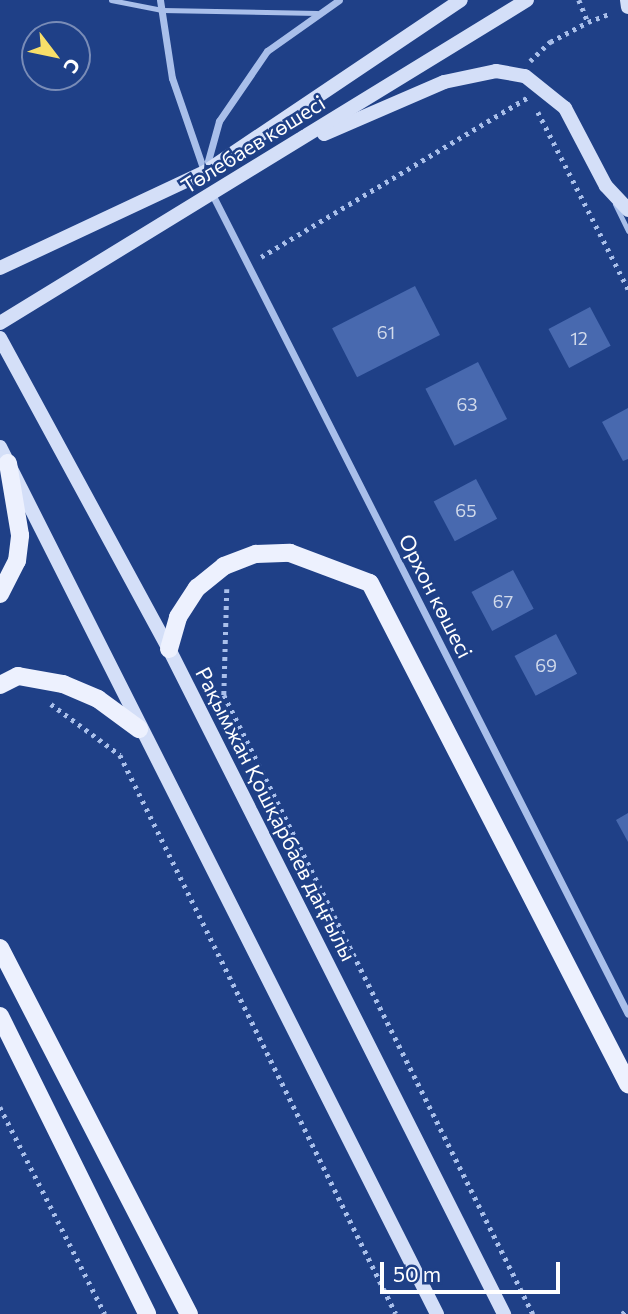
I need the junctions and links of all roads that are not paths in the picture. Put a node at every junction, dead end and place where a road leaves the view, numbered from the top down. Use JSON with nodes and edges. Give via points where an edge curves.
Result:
{"nodes":[{"id":1,"x":111,"y":0,"type":"edge"},
{"id":2,"x":160,"y":0,"type":"edge"},
{"id":3,"x":339,"y":0,"type":"edge"},
{"id":4,"x":461,"y":0,"type":"edge"},
{"id":5,"x":527,"y":0,"type":"edge"},
{"id":6,"x":626,"y":0,"type":"edge"},
{"id":7,"x":628,"y":7,"type":"edge"},
{"id":8,"x":162,"y":10,"type":"junction"},
{"id":9,"x":317,"y":13,"type":"junction"},
{"id":10,"x":263,"y":162,"type":"junction"},
{"id":11,"x":205,"y":172,"type":"junction"},
{"id":12,"x":606,"y":186,"type":"junction"},
{"id":13,"x":212,"y":194,"type":"junction"},
{"id":14,"x":628,"y":210,"type":"edge"},
{"id":15,"x":628,"y":231,"type":"edge"},
{"id":16,"x":0,"y":268,"type":"edge"},
{"id":17,"x":0,"y":323,"type":"edge"},
{"id":18,"x":0,"y":338,"type":"edge"},
{"id":19,"x":4,"y":455,"type":"edge"},
{"id":20,"x":0,"y":594,"type":"edge"},
{"id":21,"x":169,"y":649,"type":"junction"},
{"id":22,"x":0,"y":685,"type":"edge"},
{"id":23,"x":139,"y":729,"type":"junction"},
{"id":24,"x":0,"y":948,"type":"edge"},
{"id":25,"x":628,"y":1014,"type":"edge"},
{"id":26,"x":0,"y":1016,"type":"edge"},
{"id":27,"x":628,"y":1084,"type":"edge"},
{"id":28,"x":147,"y":1314,"type":"edge"},
{"id":29,"x":188,"y":1314,"type":"edge"},
{"id":30,"x":437,"y":1314,"type":"edge"},
{"id":31,"x":504,"y":1314,"type":"edge"}],
"edges":[{"from":1,"to":8,"type":"lane"},
{"from":2,"to":8,"type":"street"},
{"from":3,"to":9,"type":"street"},
{"from":4,"to":11,"type":"main road","name":"Төлебаев көшесі"},
{"from":5,"to":10,"type":"main road","name":"Төлебаев көшесі"},
{"from":6,"to":7,"type":"main road"},
{"from":8,"to":9,"type":"lane"},
{"from":8,"to":11,"type":"street","via":[[172,78]]},
{"from":9,"to":11,"type":"street","via":[[267,51],[219,121]]},
{"from":10,"to":12,"type":"main road","via":[[444,82],[496,71],[525,76],[565,108]]},
{"from":10,"to":13,"type":"main road","name":"Төлебаев көшесі"},
{"from":11,"to":16,"type":"main road","name":"Төлебаев көшесі"},
{"from":12,"to":14,"type":"main road"},
{"from":12,"to":15,"type":"lane"},
{"from":13,"to":17,"type":"main road","name":"Төлебаев көшесі"},
{"from":13,"to":25,"type":"street","name":"Орхон көшесі"},
{"from":18,"to":21,"type":"main road","name":"Рақымжан Қошқарбаев даңғылы"},
{"from":19,"to":20,"type":"main road","via":[[20,535],[17,561]]},
{"from":19,"to":23,"type":"main road"},
{"from":21,"to":27,"type":"main road","via":[[178,617],[197,588],[224,566],[256,554],[290,553],[370,583]]},
{"from":21,"to":31,"type":"main road","name":"Рақымжан Қошқарбаев даңғылы"},
{"from":22,"to":23,"type":"main road","via":[[18,676],[63,684],[98,699]]},
{"from":23,"to":30,"type":"main road"},
{"from":24,"to":29,"type":"main road"},
{"from":26,"to":28,"type":"main road"}]}
